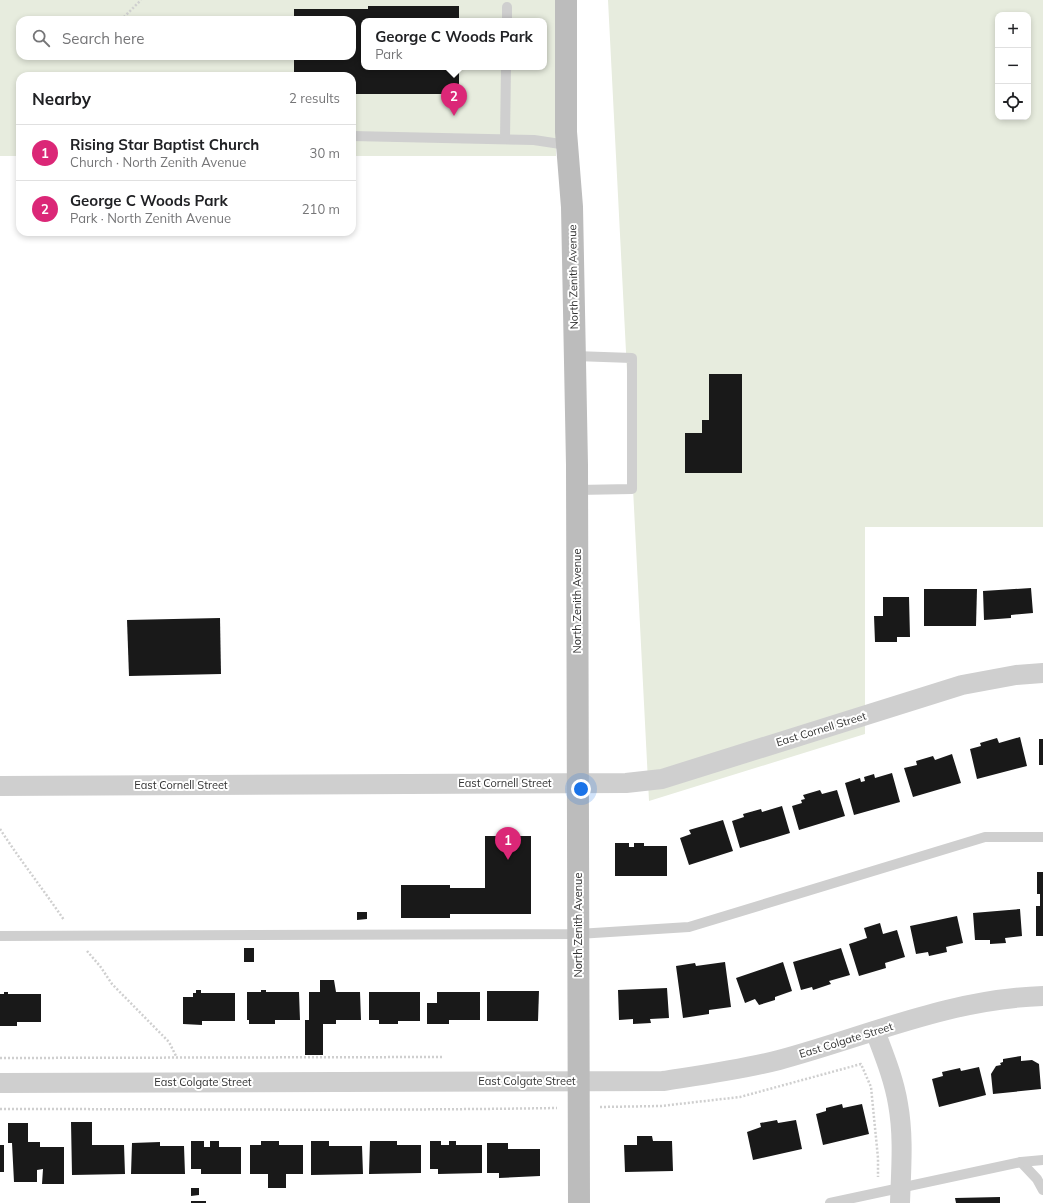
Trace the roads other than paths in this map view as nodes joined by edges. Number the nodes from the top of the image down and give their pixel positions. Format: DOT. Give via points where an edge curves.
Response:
graph roads {
  1 [pos="566,0"];
  2 [pos="507,7"];
  3 [pos="507,18"];
  4 [pos="506,70"];
  5 [pos="356,136"];
  6 [pos="505,139"];
  7 [pos="567,145"];
  8 [pos="575,356"];
  9 [pos="577,490"];
  10 [pos="1043,673"];
  11 [pos="578,783"];
  12 [pos="0,786"];
  13 [pos="1043,837"];
  14 [pos="578,934"];
  15 [pos="0,936"];
  16 [pos="1043,996"];
  17 [pos="875,1031"];
  18 [pos="579,1081"];
  19 [pos="0,1083"];
  20 [pos="1043,1160"];
  21 [pos="1021,1162"];
  22 [pos="1043,1190"];
  23 [pos="900,1195"];
  24 [pos="579,1203"];
  25 [pos="830,1203"];
  1 -- 7 [label="street, North Zenith Avenue"];
  2 -- 3 [label="lane"];
  4 -- 6 [label="lane"];
  5 -- 6 [label="lane"];
  6 -- 7 [label="lane"];
  7 -- 8 [label="street, North Zenith Avenue" via="572,207"];
  8 -- 9 [label="street, North Zenith Avenue"];
  8 -- 9 [label="lane" via="632,358 632,489"];
  9 -- 11 [label="street, North Zenith Avenue"];
  10 -- 11 [label="street, East Cornell Street" via="962,685 662,779"];
  11 -- 12 [label="street, East Cornell Street"];
  11 -- 14 [label="street, North Zenith Avenue"];
  13 -- 14 [label="lane" via="985,837 689,927"];
  14 -- 15 [label="lane"];
  14 -- 18 [label="street, North Zenith Avenue"];
  16 -- 17 [label="street, East Colgate Street" via="987,1000"];
  17 -- 18 [label="street, East Colgate Street" via="779,1060 727,1072 663,1081"];
  17 -- 23 [label="street" via="891,1075 898,1104 901,1136"];
  18 -- 19 [label="street, East Colgate Street"];
  18 -- 24 [label="street, North Zenith Avenue"];
  20 -- 21 [label="lane"];
  21 -- 22 [label="lane" via="1037,1179"];
  21 -- 23 [label="lane"];
  23 -- 25 [label="lane" via="880,1192"];
}
